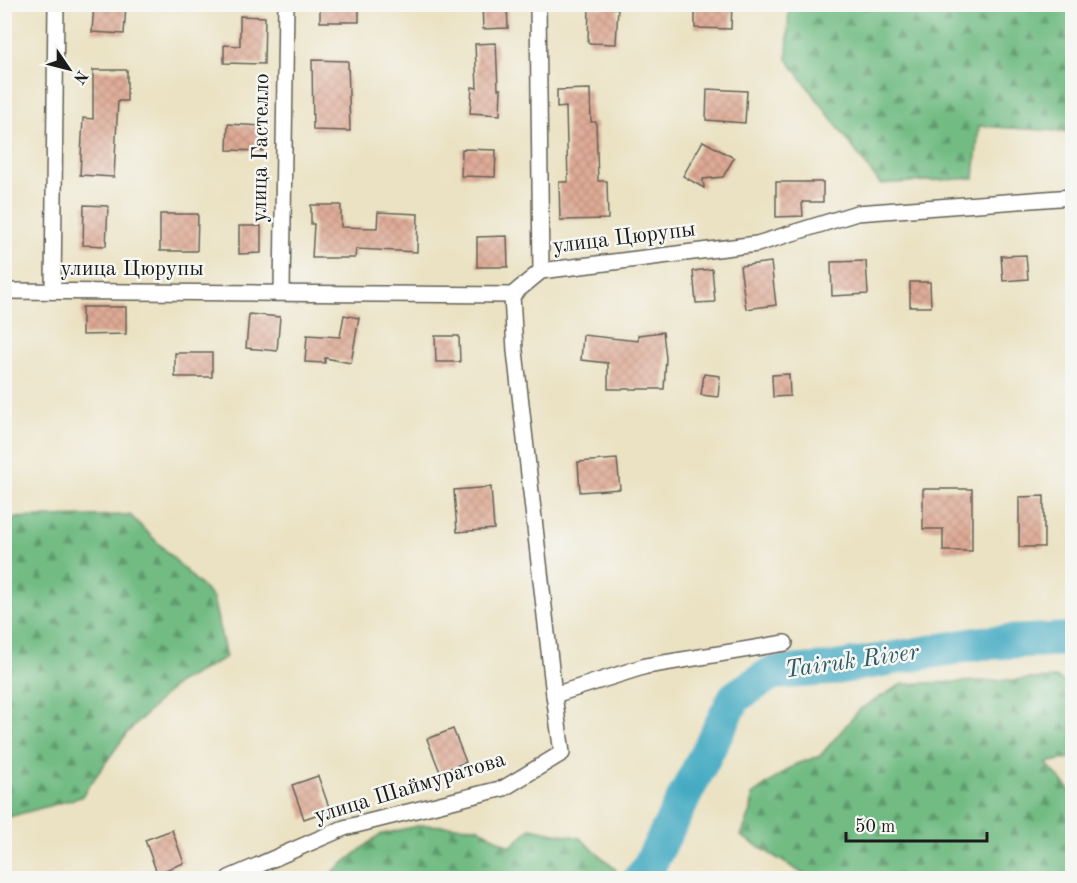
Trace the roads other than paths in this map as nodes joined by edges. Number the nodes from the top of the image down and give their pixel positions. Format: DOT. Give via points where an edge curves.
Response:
graph roads {
  1 [pos="56,4"];
  2 [pos="286,4"];
  3 [pos="538,4"];
  4 [pos="1072,197"];
  5 [pos="541,271"];
  6 [pos="4,291"];
  7 [pos="53,291"];
  8 [pos="282,291"];
  9 [pos="512,295"];
  10 [pos="785,643"];
  11 [pos="555,695"];
  12 [pos="229,879"];
  1 -- 7 [label="street"];
  2 -- 8 [label="street, улица Гастелло"];
  3 -- 5 [label="street"];
  4 -- 5 [label="street, улица Цюрупы" via="856,213 757,244"];
  5 -- 9 [label="street, улица Цюрупы"];
  6 -- 7 [label="street, улица Цюрупы"];
  7 -- 8 [label="street, улица Цюрупы"];
  8 -- 9 [label="street, улица Цюрупы"];
  9 -- 11 [label="street" via="515,351"];
  10 -- 11 [label="street" via="646,666"];
  11 -- 12 [label="street, улица Шаймуратова" via="562,753 504,788 344,828"];
}
